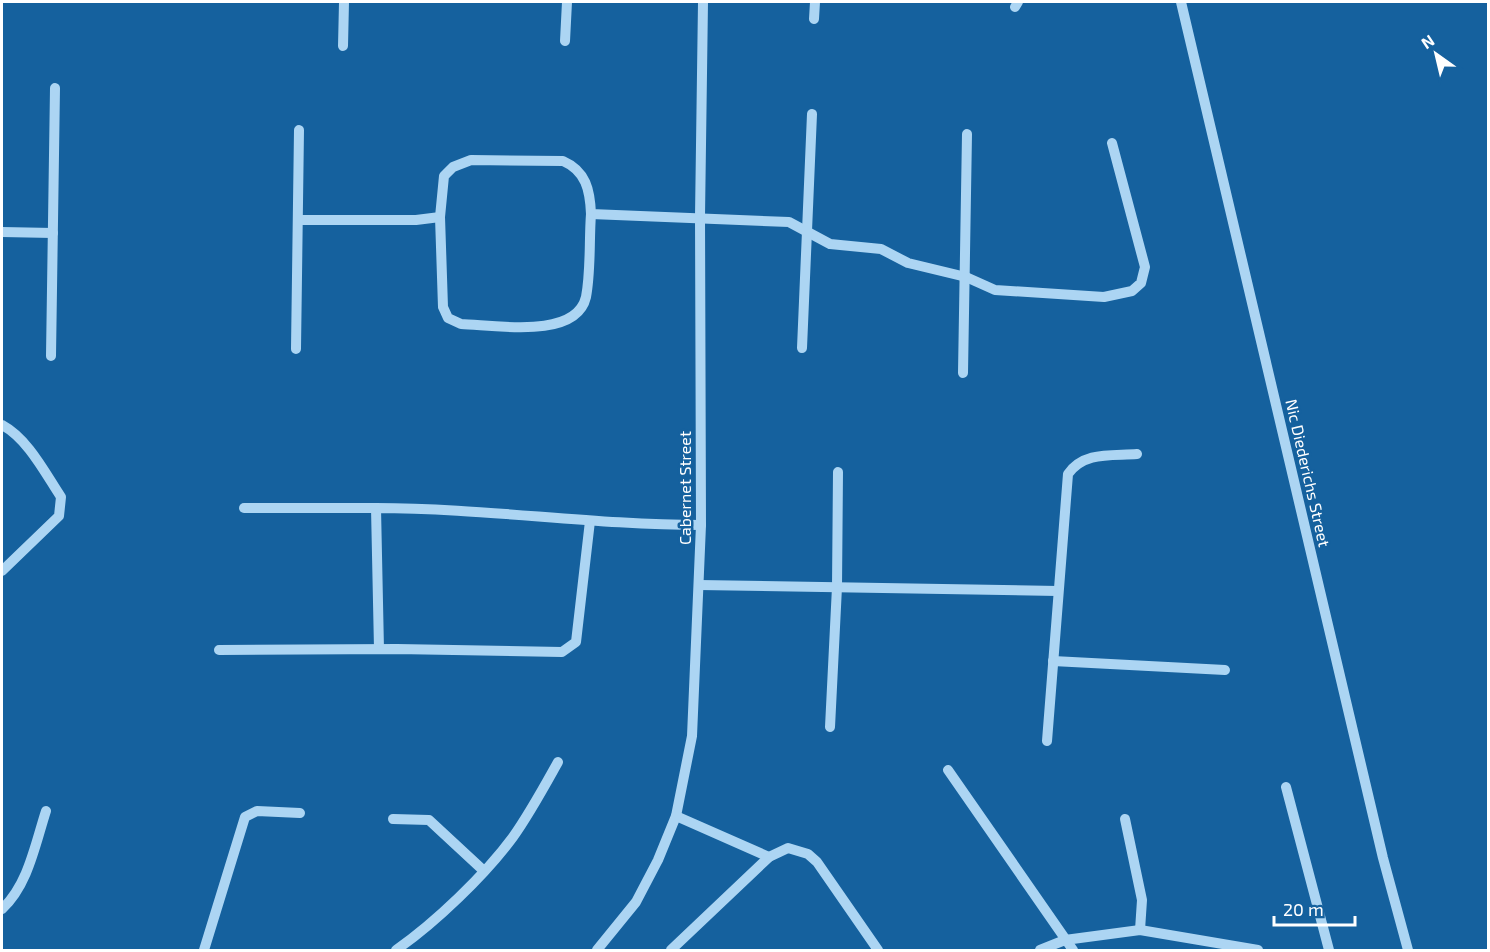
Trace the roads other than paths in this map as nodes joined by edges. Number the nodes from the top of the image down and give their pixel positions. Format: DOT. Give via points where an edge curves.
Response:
graph roads {
  1 [pos="344,2"];
  2 [pos="567,2"];
  3 [pos="703,2"];
  4 [pos="815,2"];
  5 [pos="1181,2"];
  6 [pos="814,19"];
  7 [pos="565,41"];
  8 [pos="343,46"];
  9 [pos="56,88"];
  10 [pos="812,114"];
  11 [pos="299,130"];
  12 [pos="967,134"];
  13 [pos="1112,143"];
  14 [pos="591,214"];
  15 [pos="700,216"];
  16 [pos="441,217"];
  17 [pos="298,220"];
  18 [pos="807,231"];
  19 [pos="2,232"];
  20 [pos="53,233"];
  21 [pos="966,277"];
  22 [pos="802,348"];
  23 [pos="296,349"];
  24 [pos="51,356"];
  25 [pos="963,373"];
  26 [pos="2,425"];
  27 [pos="1137,454"];
  28 [pos="838,472"];
  29 [pos="244,508"];
  30 [pos="376,508"];
  31 [pos="590,521"];
  32 [pos="701,525"];
  33 [pos="2,571"];
  34 [pos="699,585"];
  35 [pos="837,586"];
  36 [pos="1058,591"];
  37 [pos="219,650"];
  38 [pos="379,650"];
  39 [pos="1053,661"];
  40 [pos="1225,670"];
  41 [pos="830,727"];
  42 [pos="1047,741"];
  43 [pos="558,762"];
  44 [pos="948,770"];
  45 [pos="1286,787"];
  46 [pos="46,811"];
  47 [pos="300,813"];
  48 [pos="676,816"];
  49 [pos="393,819"];
  50 [pos="1125,819"];
  51 [pos="770,857"];
  52 [pos="484,871"];
  53 [pos="2,909"];
  54 [pos="1140,930"];
  55 [pos="1065,940"];
  56 [pos="677,949"];
  57 [pos="204,951"];
  58 [pos="396,951"];
  59 [pos="597,951"];
  60 [pos="878,951"];
  61 [pos="1040,951"];
  62 [pos="1073,951"];
  63 [pos="1258,951"];
  64 [pos="1329,951"];
  65 [pos="1408,951"];
  1 -- 8 [label="street"];
  2 -- 7 [label="street"];
  3 -- 15 [label="street, Cabernet Street"];
  4 -- 6 [label="street"];
  5 -- 65 [label="street, Nic Diederichs Street"];
  9 -- 20 [label="street"];
  10 -- 18 [label="street"];
  11 -- 17 [label="street"];
  12 -- 21 [label="street"];
  13 -- 21 [label="street" via="1145,267 1141,283 1132,291 1104,297 995,290"];
  14 -- 15 [label="street"];
  14 -- 16 [label="street" via="590,194 572,164 563,160 471,160 459,163 444,176"];
  14 -- 16 [label="street" via="586,298 574,317 552,326 461,324 448,318 443,307"];
  15 -- 18 [label="street" via="789,222"];
  15 -- 32 [label="street, Cabernet Street"];
  16 -- 17 [label="street"];
  17 -- 23 [label="street"];
  18 -- 21 [label="street" via="831,244 881,249 908,263"];
  18 -- 22 [label="street"];
  19 -- 20 [label="street"];
  20 -- 24 [label="street"];
  21 -- 25 [label="street"];
  26 -- 33 [label="street" via="13,431 28,451 61,497 62,506 59,516"];
  27 -- 36 [label="street" via="1085,458 1068,474"];
  28 -- 35 [label="street"];
  29 -- 30 [label="street"];
  30 -- 31 [label="street" via="526,514"];
  30 -- 38 [label="street"];
  31 -- 32 [label="street"];
  31 -- 38 [label="street" via="576,642 570,649"];
  32 -- 34 [label="street, Cabernet Street"];
  34 -- 35 [label="street"];
  34 -- 48 [label="street, Cabernet Street" via="692,736"];
  35 -- 36 [label="street"];
  35 -- 41 [label="street"];
  36 -- 39 [label="street"];
  37 -- 38 [label="street"];
  39 -- 40 [label="street"];
  39 -- 42 [label="street"];
  43 -- 52 [label="street" via="516,832"];
  44 -- 55 [label="street"];
  45 -- 64 [label="street"];
  46 -- 53 [label="street" via="22,883"];
  47 -- 57 [label="street" via="257,810 245,817"];
  48 -- 51 [label="street"];
  48 -- 59 [label="street, Cabernet Street" via="636,902"];
  49 -- 52 [label="street" via="429,820"];
  50 -- 54 [label="street" via="1142,900"];
  51 -- 56 [label="street"];
  51 -- 60 [label="street" via="788,848 808,854"];
  52 -- 58 [label="street" via="426,928"];
  54 -- 55 [label="street"];
  54 -- 63 [label="street"];
  55 -- 61 [label="street"];
  55 -- 62 [label="street"];
}
